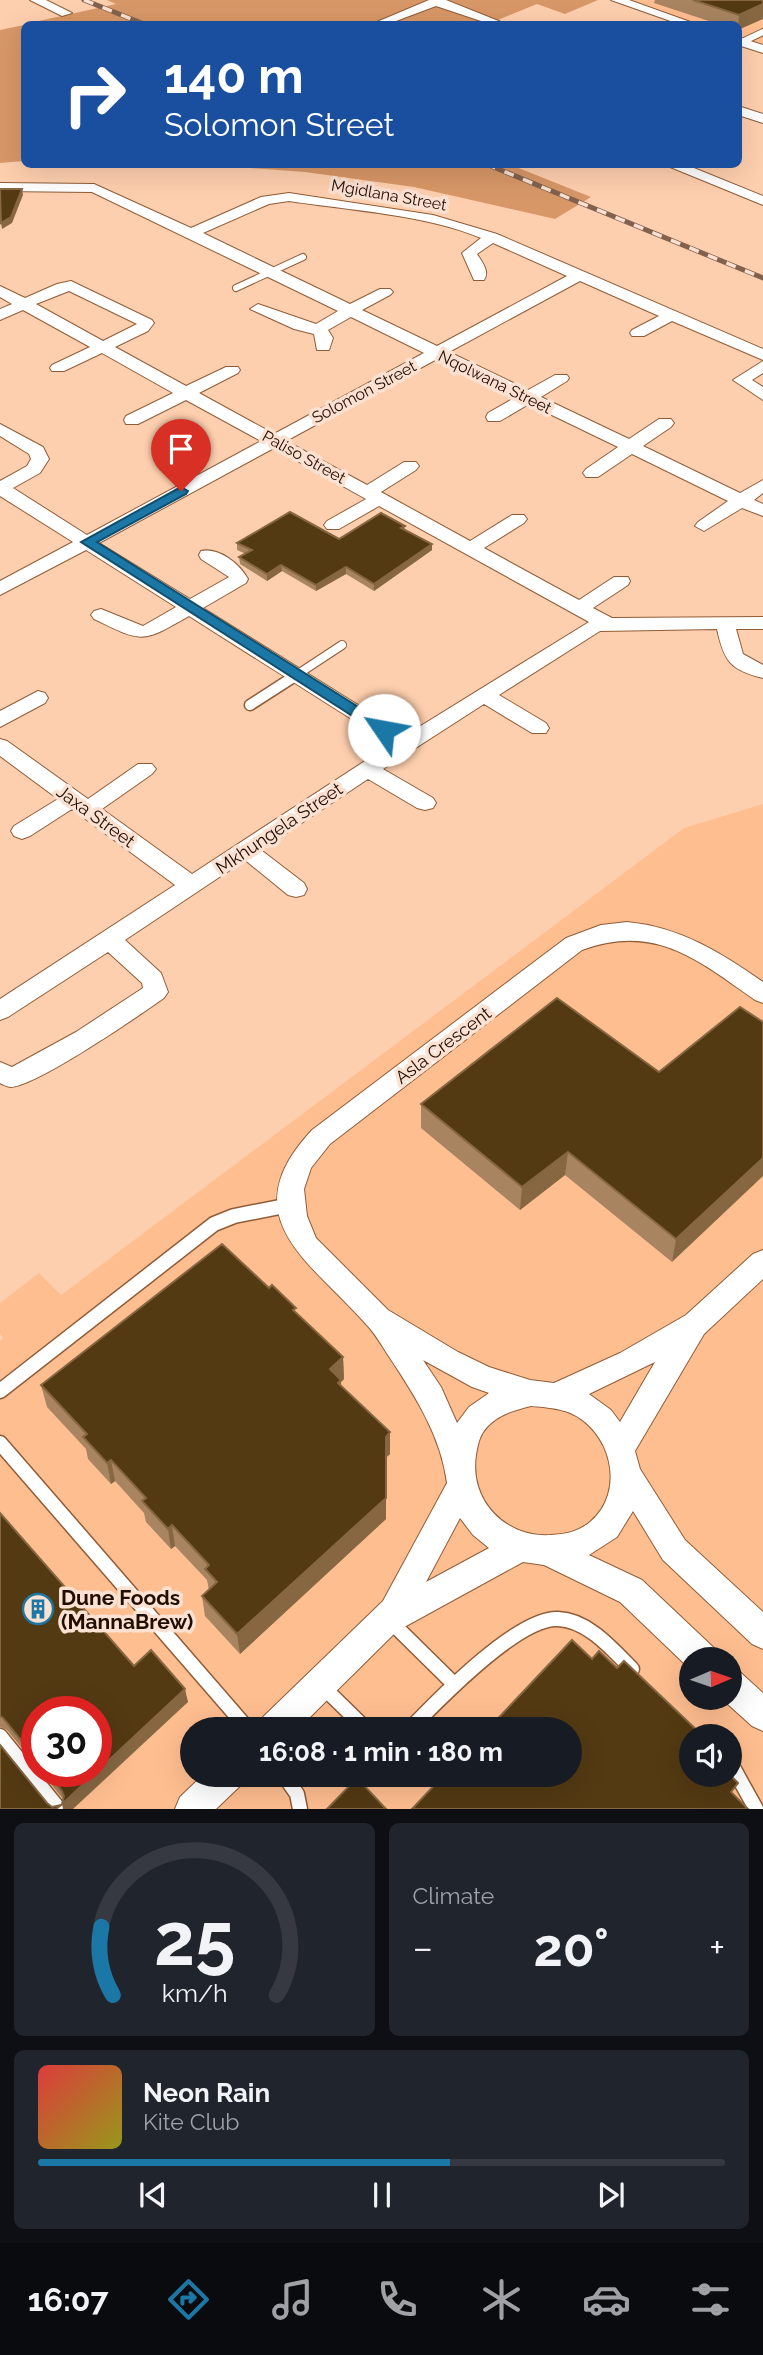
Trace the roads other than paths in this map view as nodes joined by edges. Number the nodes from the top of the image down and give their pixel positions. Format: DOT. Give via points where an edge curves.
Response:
graph roads {
  1 [pos="36,0"];
  2 [pos="617,0"];
  3 [pos="438,1"];
  4 [pos="66,13"];
  5 [pos="386,21"];
  6 [pos="492,21"];
  7 [pos="681,21"];
  8 [pos="763,32"];
  9 [pos="742,41"];
  10 [pos="742,43"];
  11 [pos="763,49"];
  12 [pos="742,111"];
  13 [pos="763,119"];
  14 [pos="680,168"];
  15 [pos="0,187"];
  16 [pos="763,201"];
  17 [pos="191,233"];
  18 [pos="492,237"];
  19 [pos="303,257"];
  20 [pos="271,271"];
  21 [pos="579,275"];
  22 [pos="479,278"];
  23 [pos="236,289"];
  24 [pos="0,291"];
  25 [pos="385,292"];
  26 [pos="24,304"];
  27 [pos="258,309"];
  28 [pos="351,312"];
  29 [pos="0,315"];
  30 [pos="672,315"];
  31 [pos="638,333"];
  32 [pos="105,347"];
  33 [pos="436,353"];
  34 [pos="763,355"];
  35 [pos="763,366"];
  36 [pos="58,368"];
  37 [pos="232,370"];
  38 [pos="561,378"];
  39 [pos="188,392"];
  40 [pos="763,395"];
  41 [pos="526,397"];
  42 [pos="494,417"];
  43 [pos="132,420"];
  44 [pos="665,423"];
  45 [pos="0,429"];
  46 [pos="275,440"];
  47 [pos="630,447"];
  48 [pos="410,466"];
  49 [pos="592,474"];
  50 [pos="763,485"];
  51 [pos="0,488"];
  52 [pos="373,496"];
  53 [pos="741,501"];
  54 [pos="763,511"];
  55 [pos="518,519"];
  56 [pos="333,525"];
  57 [pos="704,526"];
  58 [pos="88,542"];
  59 [pos="471,548"];
  60 [pos="208,555"];
  61 [pos="621,581"];
  62 [pos="0,589"];
  63 [pos="190,606"];
  64 [pos="581,607"];
  65 [pos="101,615"];
  66 [pos="725,623"];
  67 [pos="763,623"];
  68 [pos="608,624"];
  69 [pos="342,645"];
  70 [pos="763,673"];
  71 [pos="298,675"];
  72 [pos="484,695"];
  73 [pos="38,698"];
  74 [pos="250,705"];
  75 [pos="0,720"];
  76 [pos="539,728"];
  77 [pos="406,744"];
  78 [pos="0,746"];
  79 [pos="145,769"];
  80 [pos="368,769"];
  81 [pos="425,803"];
  82 [pos="80,804"];
  83 [pos="22,831"];
  84 [pos="247,850"];
  85 [pos="193,886"];
  86 [pos="296,889"];
  87 [pos="110,940"];
  88 [pos="763,994"];
  89 [pos="0,1011"];
  90 [pos="0,1072"];
  91 [pos="290,1205"];
  92 [pos="762,1264"];
  93 [pos="377,1316"];
  94 [pos="696,1324"];
  95 [pos="0,1391"];
  96 [pos="544,1394"];
  97 [pos="0,1443"];
  98 [pos="624,1462"];
  99 [pos="459,1474"];
  100 [pos="535,1549"];
  101 [pos="391,1616"];
  102 [pos="763,1633"];
  103 [pos="690,1647"];
  104 [pos="644,1681"];
  105 [pos="454,1684"];
  106 [pos="321,1685"];
  107 [pos="742,1695"];
  108 [pos="763,1715"];
  109 [pos="238,1717"];
  110 [pos="288,1717"];
  111 [pos="354,1717"];
  112 [pos="422,1717"];
  113 [pos="0,1736"];
  114 [pos="742,1784"];
  115 [pos="215,1787"];
  116 [pos="292,1787"];
  117 [pos="59,1809"];
  118 [pos="192,1809"];
  119 [pos="300,1809"];
  120 [pos="756,1809"];
  1 -- 4 [label="street"];
  2 -- 7 [label="street"];
  3 -- 5 [label="street"];
  3 -- 6 [label="street"];
  8 -- 9 [label="lane"];
  10 -- 11 [label="street"];
  12 -- 13 [label="street"];
  14 -- 16 [label="street"];
  15 -- 17 [label="street" via="94,188"];
  17 -- 18 [label="street, Mgidlana Street" via="266,200 289,197 449,222"];
  17 -- 20 [label="street, Nqolwana Street"];
  18 -- 21 [label="street, Mgidlana Street"];
  18 -- 22 [label="street" via="469,253"];
  19 -- 20 [label="lane"];
  20 -- 23 [label="lane"];
  20 -- 28 [label="street, Nqolwana Street"];
  21 -- 30 [label="street, Mgidlana Street"];
  21 -- 33 [label="street, Solomon Street"];
  24 -- 26 [label="street, Paliso Street"];
  25 -- 28 [label="street"];
  26 -- 29 [label="street"];
  26 -- 32 [label="street, Paliso Street"];
  26 -- 32 [label="street" via="71,286 146,323"];
  27 -- 28 [label="street" via="321,338 325,324"];
  28 -- 33 [label="street, Nqolwana Street"];
  30 -- 31 [label="street"];
  30 -- 34 [label="street, Mgidlana Street"];
  32 -- 36 [label="street"];
  32 -- 39 [label="street, Paliso Street"];
  33 -- 41 [label="street, Nqolwana Street"];
  33 -- 46 [label="street, Solomon Street"];
  35 -- 40 [label="street" via="741,380"];
  37 -- 39 [label="street"];
  38 -- 41 [label="street"];
  39 -- 43 [label="street"];
  39 -- 46 [label="street, Paliso Street"];
  41 -- 42 [label="street"];
  41 -- 47 [label="street, Nqolwana Street"];
  44 -- 47 [label="street"];
  45 -- 51 [label="street" via="37,451 40,459 34,469"];
  46 -- 52 [label="street, Paliso Street"];
  46 -- 58 [label="street, Solomon Street"];
  47 -- 49 [label="street"];
  47 -- 53 [label="street, Nqolwana Street"];
  48 -- 52 [label="street"];
  50 -- 53 [label="street"];
  51 -- 58 [label="street"];
  52 -- 56 [label="street"];
  52 -- 59 [label="street, Paliso Street"];
  53 -- 54 [label="street, Nqolwana Street"];
  53 -- 57 [label="street"];
  55 -- 59 [label="street"];
  58 -- 62 [label="street, Solomon Street"];
  58 -- 63 [label="street"];
  59 -- 64 [label="street, Paliso Street"];
  60 -- 63 [label="street" via="234,570 240,579"];
  61 -- 64 [label="street"];
  63 -- 65 [label="street" via="142,633"];
  63 -- 71 [label="street"];
  64 -- 68 [label="street, Paliso Street"];
  66 -- 67 [label="street, Mkhungela Street"];
  66 -- 68 [label="street, Mkhungela Street"];
  66 -- 70 [label="street" via="738,664"];
  68 -- 72 [label="street, Mkhungela Street" via="581,634"];
  69 -- 71 [label="lane"];
  71 -- 74 [label="lane"];
  71 -- 77 [label="street"];
  72 -- 76 [label="street"];
  72 -- 77 [label="street, Mkhungela Street"];
  73 -- 75 [label="street"];
  77 -- 80 [label="street, Mkhungela Street"];
  78 -- 82 [label="street, Jaxa Street"];
  79 -- 82 [label="street"];
  80 -- 81 [label="street"];
  80 -- 84 [label="street, Mkhungela Street"];
  82 -- 83 [label="street"];
  82 -- 85 [label="street, Jaxa Street"];
  84 -- 85 [label="street, Mkhungela Street"];
  84 -- 86 [label="street"];
  85 -- 87 [label="street, Mkhungela Street"];
  87 -- 89 [label="street, Mkhungela Street"];
  87 -- 90 [label="street" via="153,979 154,995 17,1076"];
  88 -- 91 [label="street, Asla Crescent" via="699,949 666,935 629,930 586,938 321,1138 294,1175"];
  91 -- 93 [label="street" via="307,1246"];
  91 -- 95 [label="lane" via="214,1224"];
  92 -- 94 [label="street"];
  93 -- 96 [label="street" via="482,1378"];
  93 -- 99 [label="street" via="431,1396"];
  94 -- 96 [label="street" via="630,1362"];
  94 -- 98 [label="street" via="655,1387"];
  96 -- 98 [label="street" via="585,1406 607,1424"];
  96 -- 99 [label="street" via="504,1399 481,1413 466,1435"];
  97 -- 109 [label="lane"];
  98 -- 100 [label="street" via="623,1501 598,1536 578,1546"];
  98 -- 102 [label="street" via="674,1550"];
  99 -- 100 [label="street" via="463,1499 482,1523 493,1533"];
  99 -- 101 [label="street"];
  100 -- 101 [label="street"];
  100 -- 103 [label="street" via="631,1591"];
  101 -- 105 [label="lane"];
  101 -- 106 [label="street"];
  104 -- 105 [label="lane" via="586,1627 551,1618 528,1626"];
  105 -- 112 [label="lane"];
  106 -- 110 [label="street"];
  106 -- 111 [label="lane"];
  107 -- 108 [label="street"];
  113 -- 117 [label="lane"];
  114 -- 120 [label="lane"];
  115 -- 118 [label="street"];
  116 -- 119 [label="lane"];
}
